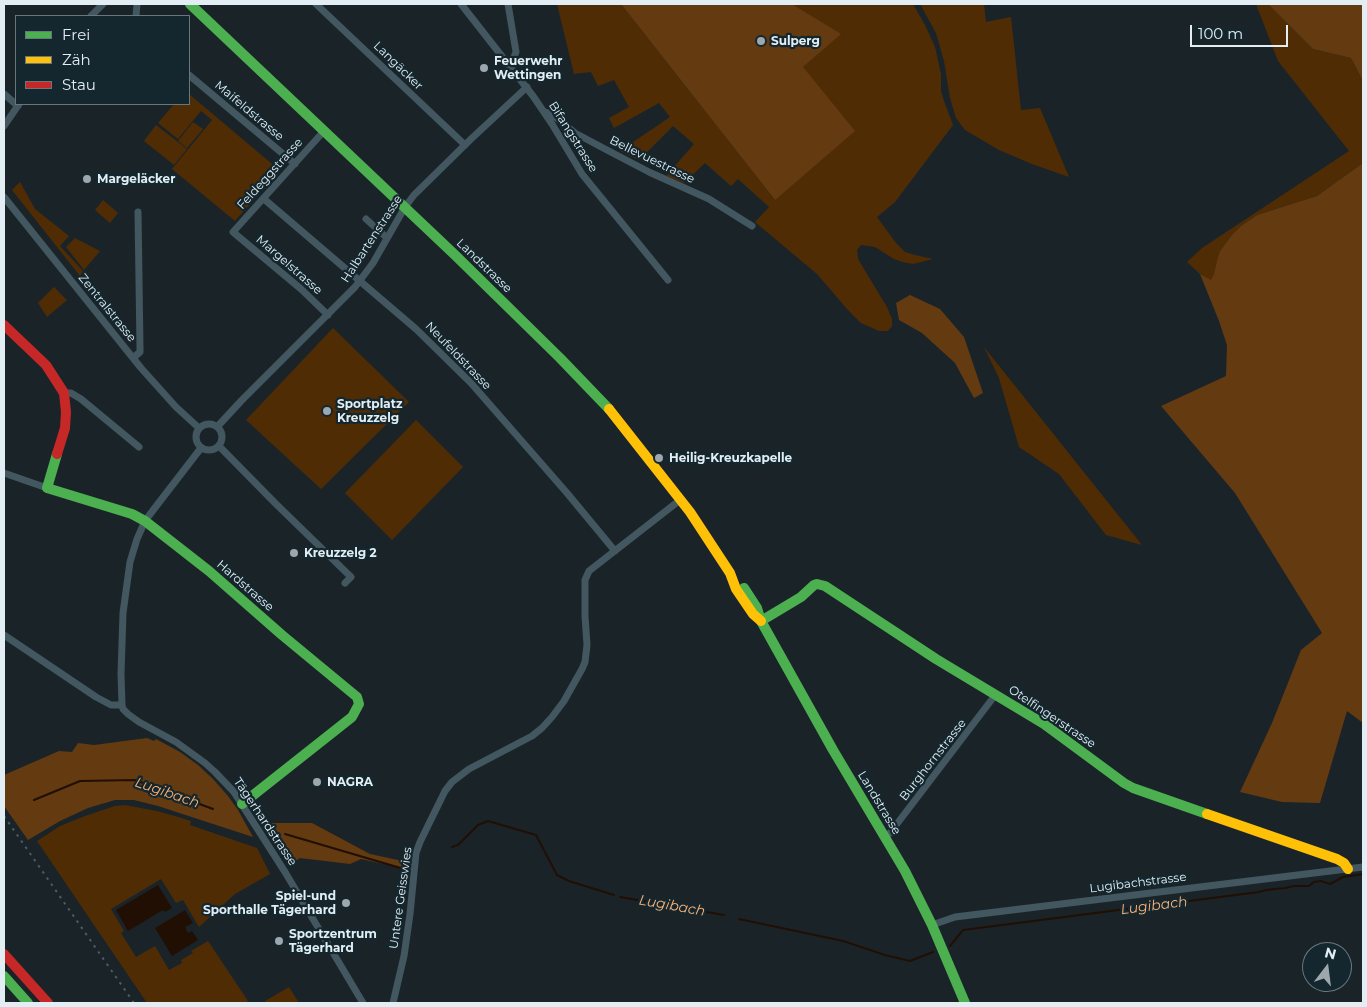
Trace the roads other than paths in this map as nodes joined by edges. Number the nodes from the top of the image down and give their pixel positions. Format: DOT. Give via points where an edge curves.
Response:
graph roads {
  1 [pos="103,4"];
  2 [pos="190,4"];
  3 [pos="316,4"];
  4 [pos="462,4"];
  5 [pos="508,4"];
  6 [pos="92,15"];
  7 [pos="509,64"];
  8 [pos="190,76"];
  9 [pos="527,87"];
  10 [pos="4,94"];
  11 [pos="15,102"];
  12 [pos="19,105"];
  13 [pos="544,112"];
  14 [pos="4,126"];
  15 [pos="324,131"];
  16 [pos="465,145"];
  17 [pos="295,164"];
  18 [pos="4,197"];
  19 [pos="264,199"];
  20 [pos="405,207"];
  21 [pos="138,212"];
  22 [pos="366,219"];
  23 [pos="752,226"];
  24 [pos="233,232"];
  25 [pos="387,238"];
  26 [pos="668,280"];
  27 [pos="360,281"];
  28 [pos="328,315"];
  29 [pos="4,325"];
  30 [pos="133,358"];
  31 [pos="64,393"];
  32 [pos="217,427"];
  33 [pos="199,428"];
  34 [pos="219,446"];
  35 [pos="139,447"];
  36 [pos="200,448"];
  37 [pos="4,473"];
  38 [pos="47,488"];
  39 [pos="680,500"];
  40 [pos="145,521"];
  41 [pos="615,551"];
  42 [pos="345,584"];
  43 [pos="762,621"];
  44 [pos="4,635"];
  45 [pos="996,694"];
  46 [pos="122,705"];
  47 [pos="242,804"];
  48 [pos="884,836"];
  49 [pos="1363,867"];
  50 [pos="1348,869"];
  51 [pos="932,925"];
  52 [pos="4,954"];
  53 [pos="4,976"];
  54 [pos="26,1003"];
  55 [pos="48,1003"];
  56 [pos="363,1003"];
  57 [pos="393,1003"];
  58 [pos="966,1003"];
  1 -- 6 [label="street"];
  2 -- 15 [label="main road, Landstrasse"];
  3 -- 16 [label="street, Langäcker"];
  4 -- 7 [label="street, Bifangstrasse"];
  5 -- 7 [label="street" via="516,52"];
  7 -- 9 [label="street, Bifangstrasse"];
  8 -- 17 [label="street, Maifeldstrasse"];
  9 -- 13 [label="street, Bifangstrasse"];
  9 -- 16 [label="street, Halbartenstrasse"];
  10 -- 11 [label="street"];
  12 -- 14 [label="street"];
  13 -- 23 [label="street, Bellevuestrasse" via="552,114 575,133 709,199"];
  13 -- 26 [label="street, Bifangstrasse" via="582,174"];
  15 -- 17 [label="street, Feldeggstrasse"];
  15 -- 20 [label="main road, Landstrasse"];
  16 -- 20 [label="street, Halbartenstrasse"];
  17 -- 19 [label="street, Feldeggstrasse"];
  18 -- 30 [label="street, Zentralstrasse"];
  19 -- 24 [label="street, Feldeggstrasse"];
  19 -- 27 [label="street, Neufeldstrasse"];
  20 -- 25 [label="street, Halbartenstrasse"];
  20 -- 39 [label="main road, Landstrasse" via="607,407"];
  21 -- 30 [label="street" via="140,352"];
  22 -- 25 [label="street"];
  24 -- 28 [label="street, Margelstrasse"];
  25 -- 27 [label="street, Halbartenstrasse"];
  27 -- 28 [label="street, Halbartenstrasse"];
  27 -- 41 [label="street, Neufeldstrasse" via="416,329 471,383"];
  28 -- 32 [label="street, Halbartenstrasse"];
  29 -- 31 [label="main road" via="46,366"];
  30 -- 33 [label="street, Zentralstrasse"];
  31 -- 35 [label="street" via="81,398"];
  31 -- 38 [label="main road" via="65,428"];
  32 -- 33 [label="street" via="206,424"];
  32 -- 34 [label="street" via="222,434"];
  33 -- 36 [label="street" via="195,438"];
  34 -- 36 [label="street" via="210,450"];
  34 -- 42 [label="street" via="351,577"];
  36 -- 40 [label="street"];
  37 -- 38 [label="street"];
  38 -- 40 [label="main road, Hardstrasse"];
  39 -- 41 [label="street, Untere Geisswies"];
  39 -- 43 [label="main road, Landstrasse" via="757,608"];
  40 -- 46 [label="street" via="130,562 124,594"];
  40 -- 47 [label="main road, Hardstrasse" via="358,698 359,704 352,717"];
  41 -- 57 [label="street, Untere Geisswies" via="586,575 585,662 564,702 532,736 469,769 452,782 438,804 416,853 404,956"];
  43 -- 45 [label="main road, Otelfingerstrasse" via="801,597 811,586 821,584"];
  43 -- 48 [label="main road, Landstrasse"];
  44 -- 46 [label="street, Tägerhardstrasse" via="96,697 111,705"];
  45 -- 48 [label="street, Burghornstrasse" via="890,833"];
  45 -- 50 [label="main road, Otelfingerstrasse" via="1044,724 1124,784 1337,859"];
  46 -- 47 [label="street, Tägerhardstrasse" via="139,722 205,762"];
  47 -- 56 [label="street, Tägerhardstrasse"];
  48 -- 51 [label="main road, Landstrasse"];
  49 -- 50 [label="street, Lugibachstrasse"];
  50 -- 51 [label="street, Lugibachstrasse" via="955,917"];
  51 -- 58 [label="main road, Landstrasse"];
  52 -- 55 [label="main road"];
  53 -- 54 [label="main road"];
}
